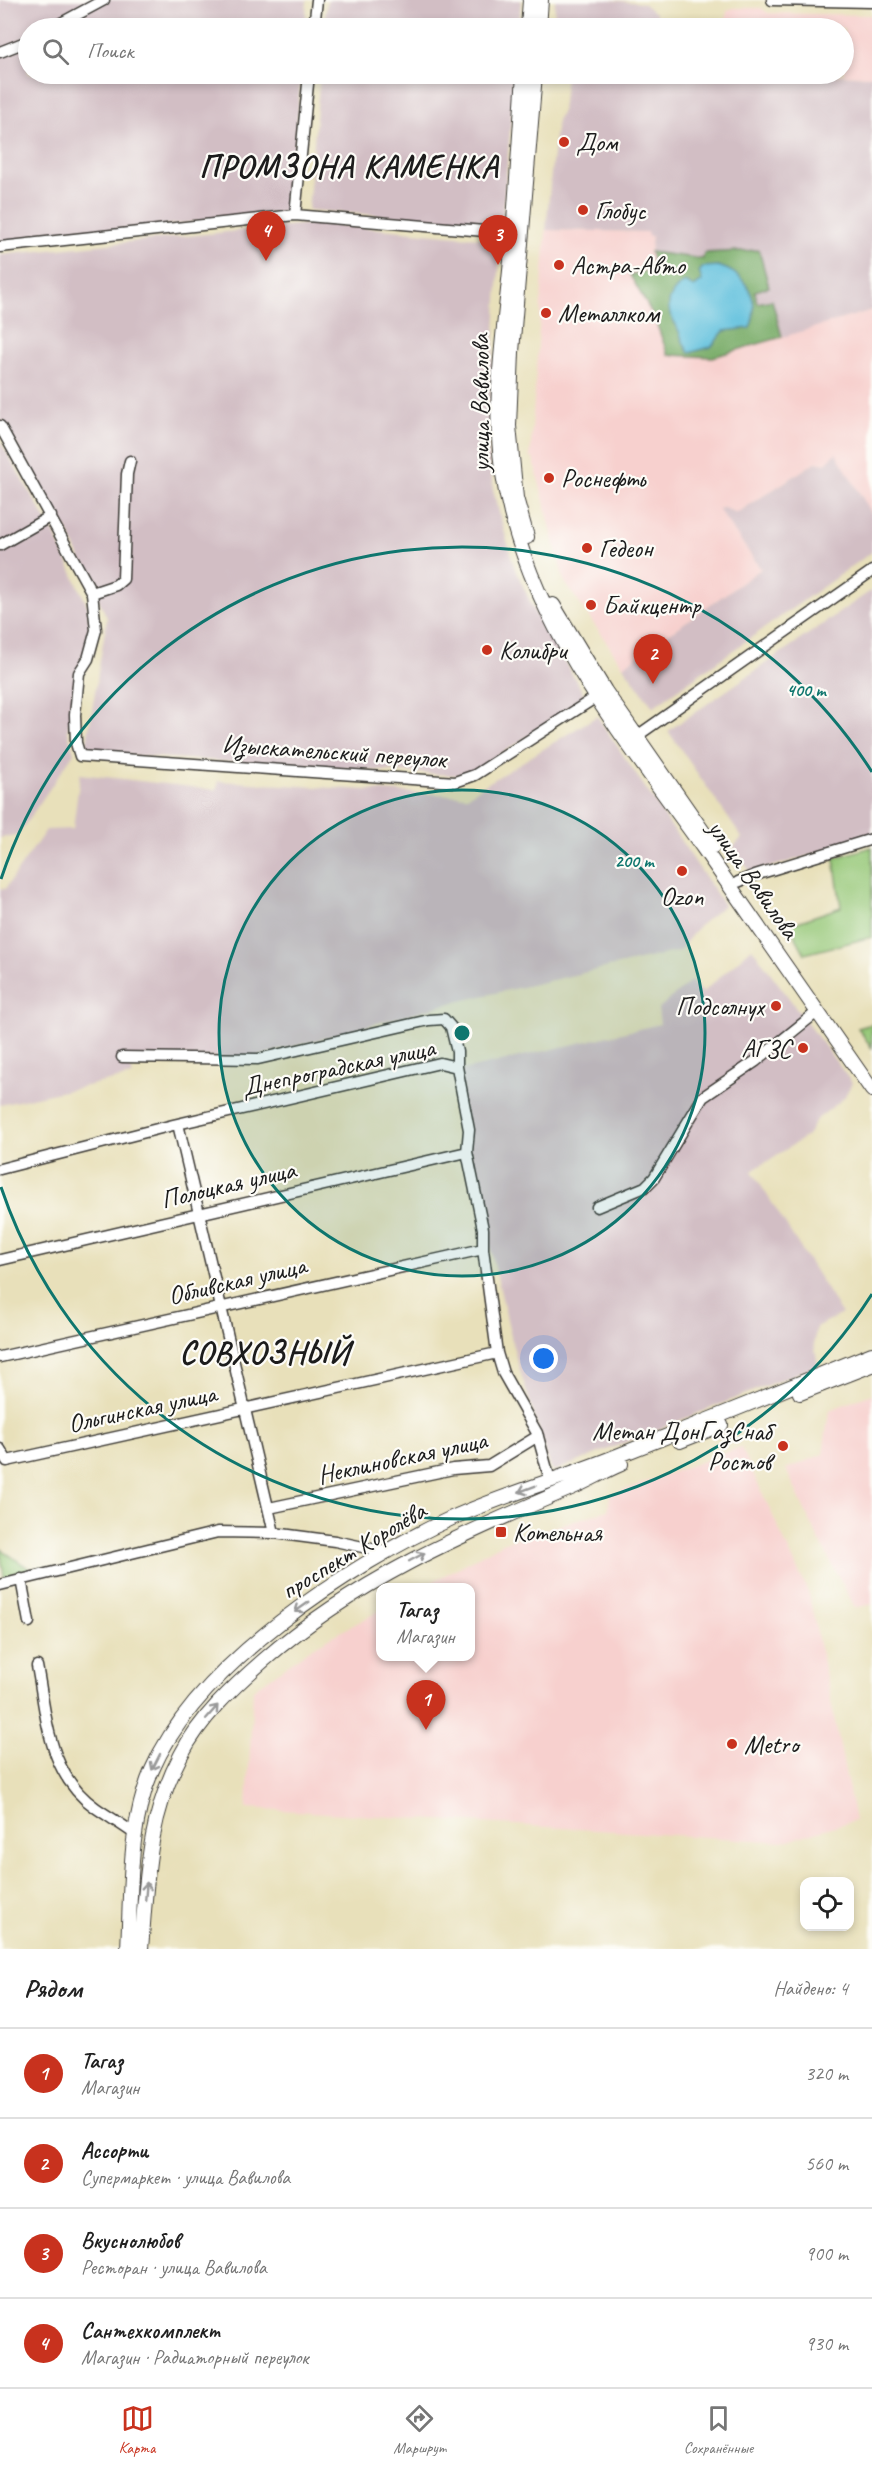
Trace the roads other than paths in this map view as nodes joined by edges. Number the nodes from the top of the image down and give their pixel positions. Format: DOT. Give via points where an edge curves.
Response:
graph roads {
  1 [pos="104,0"];
  2 [pos="317,0"];
  3 [pos="530,0"];
  4 [pos="541,0"];
  5 [pos="772,0"];
  6 [pos="872,2"];
  7 [pos="71,18"];
  8 [pos="315,18"];
  9 [pos="529,18"];
  10 [pos="540,18"];
  11 [pos="18,45"];
  12 [pos="0,52"];
  13 [pos="308,84"];
  14 [pos="524,84"];
  15 [pos="534,84"];
  16 [pos="295,215"];
  17 [pos="518,234"];
  18 [pos="0,247"];
  19 [pos="0,426"];
  20 [pos="130,461"];
  21 [pos="51,516"];
  22 [pos="0,545"];
  23 [pos="872,571"];
  24 [pos="92,593"];
  25 [pos="601,693"];
  26 [pos="637,736"];
  27 [pos="872,839"];
  28 [pos="738,882"];
  29 [pos="817,1012"];
  30 [pos="122,1057"];
  31 [pos="457,1067"];
  32 [pos="872,1075"];
  33 [pos="872,1090"];
  34 [pos="178,1124"];
  35 [pos="467,1152"];
  36 [pos="0,1168"];
  37 [pos="597,1207"];
  38 [pos="199,1214"];
  39 [pos="483,1248"];
  40 [pos="0,1260"];
  41 [pos="221,1307"];
  42 [pos="497,1353"];
  43 [pos="872,1354"];
  44 [pos="0,1357"];
  45 [pos="872,1365"];
  46 [pos="245,1409"];
  47 [pos="538,1436"];
  48 [pos="0,1449"];
  49 [pos="550,1480"];
  50 [pos="269,1508"];
  51 [pos="274,1533"];
  52 [pos="386,1552"];
  53 [pos="21,1579"];
  54 [pos="0,1585"];
  55 [pos="29,1622"];
  56 [pos="37,1666"];
  57 [pos="135,1834"];
  58 [pos="128,1949"];
  59 [pos="141,1949"];
  1 -- 7 [label="street"];
  2 -- 8 [label="street"];
  3 -- 9 [label="main road"];
  4 -- 10 [label="main road"];
  5 -- 6 [label="street"];
  11 -- 12 [label="street"];
  13 -- 16 [label="street"];
  14 -- 17 [label="main road, улица Вавилова"];
  15 -- 17 [label="main road, улица Вавилова"];
  16 -- 17 [label="street"];
  16 -- 18 [label="street"];
  17 -- 25 [label="main road, улица Вавилова" via="500,391 501,464 507,500 533,584 558,633"];
  19 -- 21 [label="street"];
  20 -- 24 [label="street" via="123,579"];
  21 -- 22 [label="street"];
  21 -- 24 [label="street"];
  23 -- 26 [label="street"];
  24 -- 25 [label="street, Изыскательский переулок" via="96,630 88,659 79,673 75,715 80,756 455,782 475,776"];
  25 -- 26 [label="main road, улица Вавилова"];
  25 -- 29 [label="main road, улица Вавилова"];
  26 -- 28 [label="main road, улица Вавилова"];
  27 -- 28 [label="street"];
  28 -- 32 [label="main road, улица Вавилова"];
  29 -- 33 [label="main road, улица Вавилова"];
  29 -- 37 [label="street" via="703,1097 645,1187"];
  30 -- 31 [label="street, Днепроградская улица" via="258,1059 444,1019 451,1027"];
  31 -- 34 [label="street, Днепроградская улица" via="440,1063"];
  31 -- 35 [label="street" via="469,1130"];
  34 -- 36 [label="street, Днепроградская улица"];
  34 -- 38 [label="street"];
  35 -- 38 [label="street, Полоцкая улица"];
  35 -- 39 [label="street" via="483,1229"];
  38 -- 40 [label="street, Полоцкая улица"];
  38 -- 41 [label="street"];
  39 -- 41 [label="street, Обливская улица"];
  39 -- 42 [label="street"];
  41 -- 44 [label="street, Обливская улица"];
  41 -- 46 [label="street"];
  42 -- 46 [label="street, Ольгинская улица"];
  42 -- 47 [label="street" via="503,1372"];
  43 -- 49 [label="main road, проспект Королёва"];
  59 -- 45 [label="main road, проспект Королёва, one-way" via="151,1835 177,1762 204,1721 237,1683 283,1642 399,1566 478,1527 607,1470"];
  46 -- 48 [label="street, Ольгинская улица" via="7,1461"];
  46 -- 50 [label="street"];
  47 -- 49 [label="street"];
  47 -- 50 [label="street, Неклиновская улица" via="489,1466 453,1468"];
  49 -- 52 [label="main road, проспект Королёва, one-way" via="454,1517"];
  50 -- 51 [label="street"];
  51 -- 52 [label="street"];
  51 -- 53 [label="street" via="218,1532"];
  52 -- 57 [label="main road, проспект Королёва, one-way" via="273,1627 224,1670 182,1717 152,1771"];
  53 -- 54 [label="street"];
  53 -- 55 [label="street"];
  56 -- 57 [label="street" via="53,1749 64,1776 95,1808"];
  57 -- 58 [label="main road, проспект Королёва"];
}
